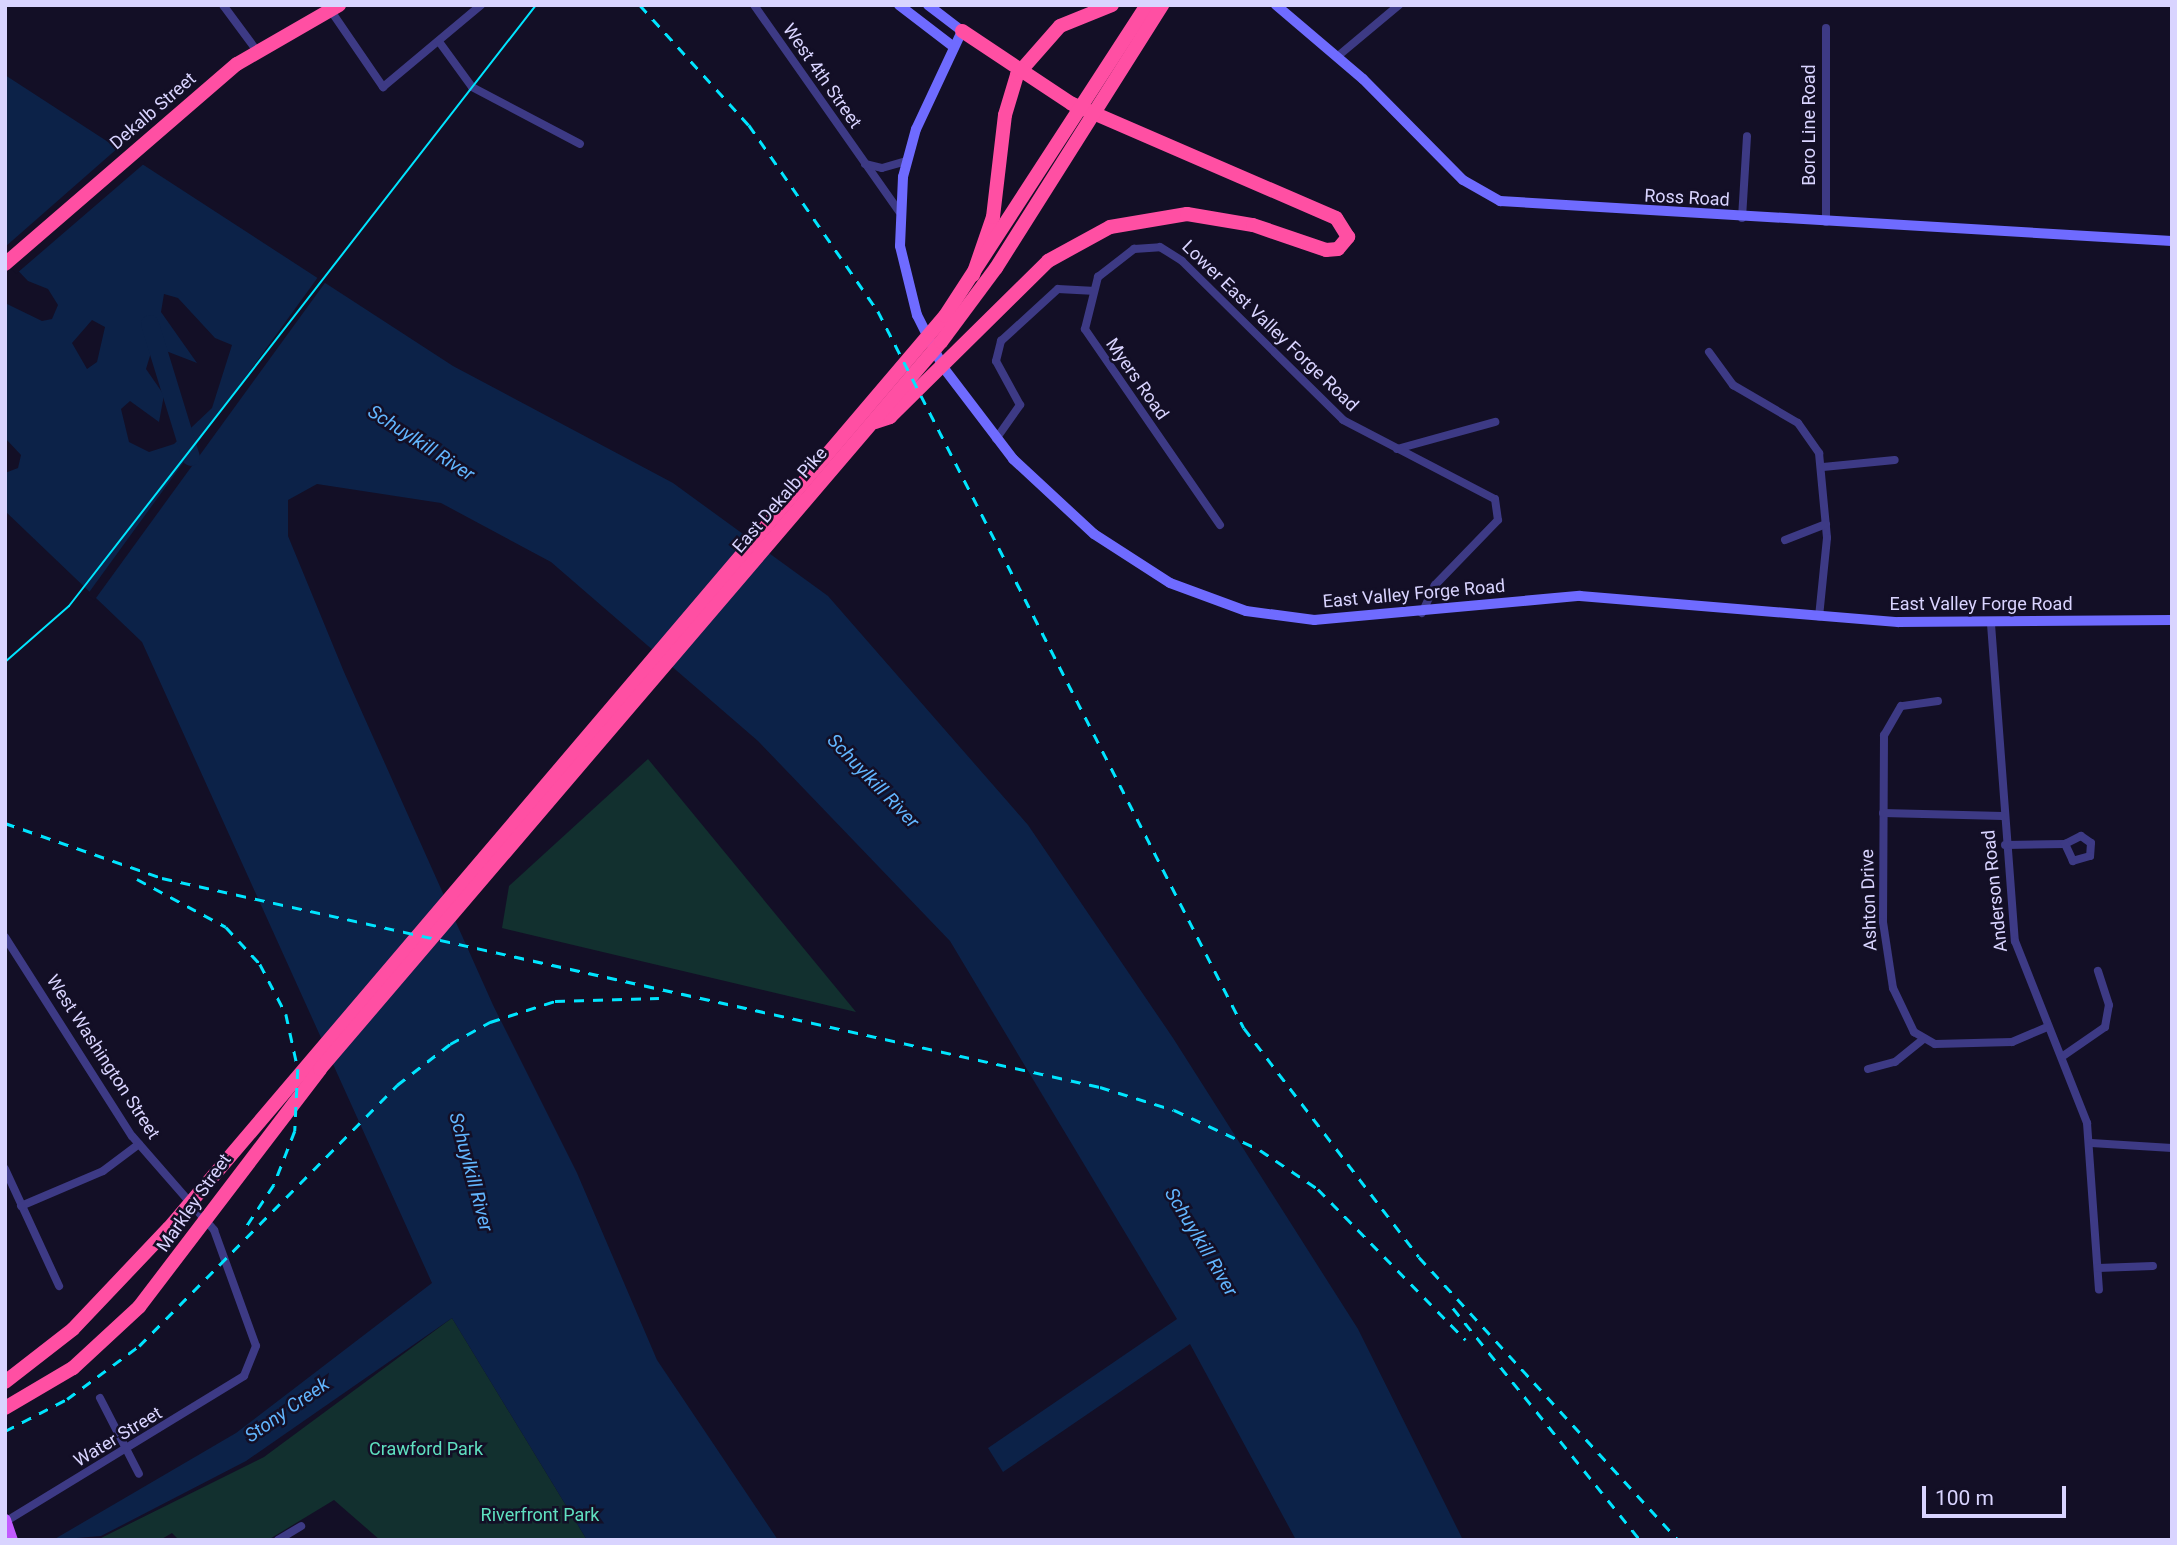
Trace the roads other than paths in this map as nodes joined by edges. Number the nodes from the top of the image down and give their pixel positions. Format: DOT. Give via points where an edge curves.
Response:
graph roads {
  1 [pos="223,5"];
  2 [pos="481,5"];
  3 [pos="754,5"];
  4 [pos="899,5"];
  5 [pos="928,5"];
  6 [pos="1112,5"];
  7 [pos="1147,5"];
  8 [pos="1162,5"];
  9 [pos="1276,5"];
  10 [pos="1399,5"];
  11 [pos="332,7"];
  12 [pos="1826,28"];
  13 [pos="961,31"];
  14 [pos="440,43"];
  15 [pos="954,47"];
  16 [pos="257,51"];
  17 [pos="1338,56"];
  18 [pos="1747,136"];
  19 [pos="580,144"];
  20 [pos="1062,153"];
  21 [pos="906,161"];
  22 [pos="865,164"];
  23 [pos="899,211"];
  24 [pos="1742,218"];
  25 [pos="1826,222"];
  26 [pos="2172,241"];
  27 [pos="5,264"];
  28 [pos="972,280"];
  29 [pos="1091,291"];
  30 [pos="938,336"];
  31 [pos="1709,352"];
  32 [pos="873,422"];
  33 [pos="1495,422"];
  34 [pos="996,439"];
  35 [pos="1397,449"];
  36 [pos="1895,460"];
  37 [pos="1823,467"];
  38 [pos="1826,524"];
  39 [pos="1220,525"];
  40 [pos="1785,540"];
  41 [pos="1422,612"];
  42 [pos="1819,617"];
  43 [pos="2172,620"];
  44 [pos="1991,624"];
  45 [pos="1938,701"];
  46 [pos="1883,813"];
  47 [pos="2003,816"];
  48 [pos="2066,844"];
  49 [pos="2005,845"];
  50 [pos="5,937"];
  51 [pos="2098,971"];
  52 [pos="383,983"];
  53 [pos="2048,1027"];
  54 [pos="1923,1039"];
  55 [pos="2063,1056"];
  56 [pos="1868,1069"];
  57 [pos="2091,1143"];
  58 [pos="139,1144"];
  59 [pos="2172,1148"];
  60 [pos="5,1169"];
  61 [pos="21,1206"];
  62 [pos="2153,1266"];
  63 [pos="2098,1268"];
  64 [pos="59,1286"];
  65 [pos="2099,1290"];
  66 [pos="244,1377"];
  67 [pos="5,1382"];
  68 [pos="100,1398"];
  69 [pos="5,1408"];
  70 [pos="126,1452"];
  71 [pos="139,1474"];
  72 [pos="301,1526"];
  73 [pos="8,1528"];
  74 [pos="278,1540"];
  1 -- 16 [label="street"];
  2 -- 14 [label="street"];
  3 -- 22 [label="street, West 4th Street"];
  4 -- 15 [label="main road"];
  5 -- 13 [label="main road"];
  6 -- 28 [label="highway" via="1070,20 1041,42 1012,88 993,217"];
  7 -- 20 [label="highway, East Dekalb Pike"];
  8 -- 20 [label="highway, East Dekalb Pike"];
  9 -- 17 [label="main road, Ross Road"];
  10 -- 17 [label="street"];
  11 -- 14 [label="street" via="383,87"];
  11 -- 16 [label="highway, Dekalb Street"];
  12 -- 25 [label="street, Boro Line Road"];
  13 -- 15 [label="main road, East Valley Forge Road"];
  13 -- 32 [label="highway" via="1072,104 1336,218 1349,232 1343,246 1332,251 1209,216 1163,215 1117,225 1048,261 891,417"];
  14 -- 19 [label="street" via="472,87"];
  15 -- 21 [label="main road, East Valley Forge Road"];
  16 -- 27 [label="highway, Dekalb Street"];
  17 -- 24 [label="main road, Ross Road" via="1447,166 1500,201"];
  18 -- 24 [label="street"];
  20 -- 28 [label="highway, East Dekalb Pike"];
  20 -- 30 [label="highway, East Dekalb Pike"];
  21 -- 22 [label="street" via="882,168"];
  21 -- 23 [label="main road, East Valley Forge Road"];
  22 -- 23 [label="street, West 4th Street"];
  23 -- 34 [label="main road, East Valley Forge Road" via="902,264 917,315 943,367"];
  24 -- 25 [label="main road, Ross Road"];
  25 -- 26 [label="main road, Ross Road"];
  28 -- 30 [label="highway, East Dekalb Pike"];
  29 -- 34 [label="street" via="1058,289 1001,341 996,360 1020,405"];
  29 -- 35 [label="street, Lower East Valley Forge Road" via="1121,254 1149,245 1170,251 1325,406"];
  29 -- 39 [label="street, Myers Road" via="1083,318 1091,341"];
  30 -- 32 [label="highway, East Dekalb Pike"];
  30 -- 52 [label="highway, East Dekalb Pike"];
  31 -- 37 [label="street" via="1739,390 1800,425"];
  32 -- 52 [label="highway, East Dekalb Pike"];
  33 -- 35 [label="street"];
  34 -- 41 [label="main road, East Valley Forge Road" via="1094,534 1194,594 1296,619"];
  35 -- 41 [label="street, Lower East Valley Forge Road" via="1470,482 1500,509 1495,525 1435,585"];
  36 -- 37 [label="street"];
  37 -- 38 [label="street"];
  38 -- 40 [label="street"];
  38 -- 42 [label="street"];
  41 -- 42 [label="main road, East Valley Forge Road" via="1557,597 1629,598"];
  42 -- 44 [label="main road, East Valley Forge Road"];
  43 -- 44 [label="main road, East Valley Forge Road"];
  44 -- 47 [label="street, Anderson Road"];
  45 -- 46 [label="street, Ashton Drive" via="1900,706 1886,724"];
  46 -- 47 [label="street"];
  46 -- 54 [label="street, Ashton Drive" via="1884,944 1902,1009"];
  47 -- 49 [label="street, Anderson Road"];
  48 -- 49 [label="street"];
  49 -- 53 [label="street, Anderson Road" via="2019,960"];
  50 -- 58 [label="street, West Washington Street"];
  51 -- 55 [label="street" via="2109,1005 2105,1027"];
  52 -- 67 [label="highway, Markley Street" via="169,1228 73,1329"];
  52 -- 69 [label="highway, Markley Street" via="264,1138 187,1248 115,1332 74,1368"];
  53 -- 54 [label="street" via="2012,1042 1949,1045"];
  53 -- 55 [label="street, Anderson Road"];
  54 -- 56 [label="street" via="1895,1062"];
  55 -- 57 [label="street, Anderson Road"];
  57 -- 59 [label="street"];
  57 -- 63 [label="street, Anderson Road"];
  58 -- 61 [label="street" via="103,1171"];
  58 -- 66 [label="street, West Washington Street" via="214,1230 253,1330 255,1359"];
  60 -- 61 [label="street"];
  61 -- 64 [label="street"];
  62 -- 63 [label="street"];
  63 -- 65 [label="street, Anderson Road"];
  66 -- 70 [label="street, Water Street"];
  68 -- 70 [label="street"];
  70 -- 71 [label="street"];
  70 -- 73 [label="street, Water Street"];
  72 -- 74 [label="street"];
}
